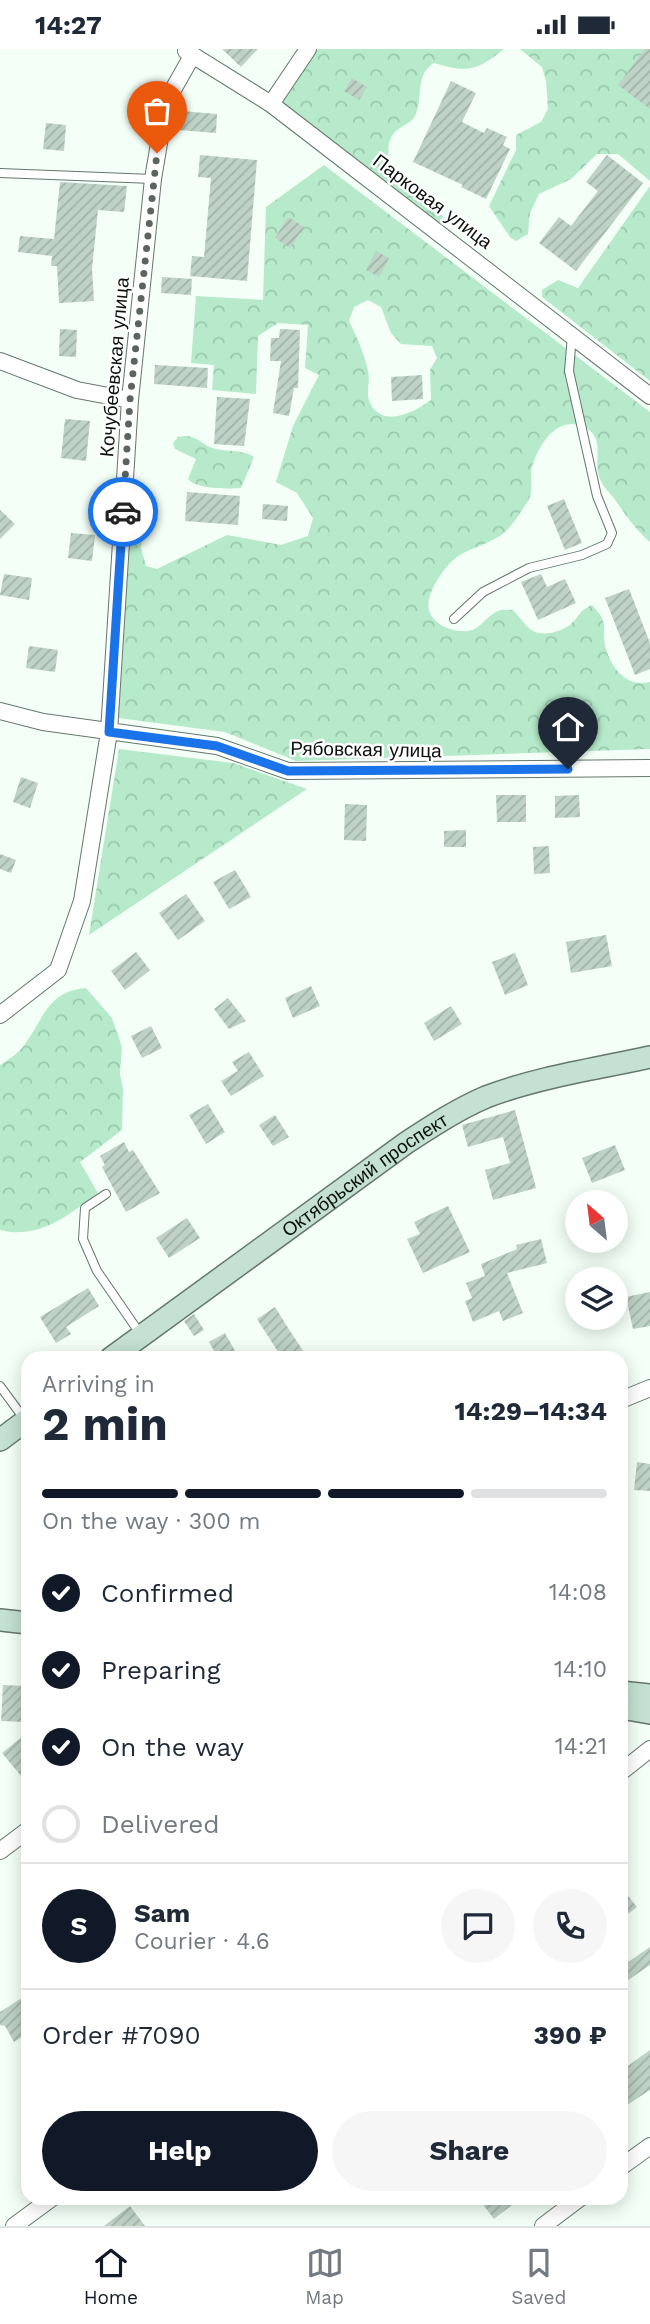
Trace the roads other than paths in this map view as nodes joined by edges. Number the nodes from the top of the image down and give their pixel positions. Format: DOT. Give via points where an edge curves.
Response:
graph roads {
  1 [pos="308,49"];
  2 [pos="188,53"];
  3 [pos="271,104"];
  4 [pos="0,173"];
  5 [pos="153,179"];
  6 [pos="572,335"];
  7 [pos="0,362"];
  8 [pos="650,396"];
  9 [pos="130,400"];
  10 [pos="454,619"];
  11 [pos="0,711"];
  12 [pos="109,732"];
  13 [pos="650,768"];
  14 [pos="0,1015"];
  15 [pos="650,1057"];
  16 [pos="106,1194"];
  17 [pos="141,1336"];
  18 [pos="121,1351"];
  19 [pos="0,1386"];
  20 [pos="650,1388"];
  21 [pos="628,1397"];
  22 [pos="21,1412"];
  23 [pos="21,1424"];
  24 [pos="0,1440"];
  25 [pos="0,1620"];
  26 [pos="21,1622"];
  27 [pos="628,1696"];
  28 [pos="628,1708"];
  29 [pos="648,1709"];
  30 [pos="650,1749"];
  31 [pos="628,1766"];
  32 [pos="21,1835"];
  33 [pos="0,1851"];
  34 [pos="650,2146"];
  35 [pos="628,2162"];
  36 [pos="42,2205"];
  37 [pos="571,2205"];
  38 [pos="14,2226"];
  39 [pos="543,2226"];
  1 -- 3 [label="street"];
  2 -- 3 [label="street, Парковая улица"];
  2 -- 5 [label="street, Кочубеевская улица" via="166,103"];
  3 -- 6 [label="street, Парковая улица"];
  4 -- 5 [label="lane"];
  5 -- 9 [label="street, Кочубеевская улица"];
  6 -- 8 [label="street, Парковая улица"];
  6 -- 10 [label="lane" via="569,371 597,496 612,533 607,544 529,568 483,592"];
  7 -- 9 [label="street" via="77,390"];
  9 -- 12 [label="street, Кочубеевская улица"];
  11 -- 12 [label="street, Рябовская улица"];
  12 -- 13 [label="street, Рябовская улица" via="217,746 288,771"];
  12 -- 14 [label="street" via="82,901 58,970"];
  15 -- 17 [label="street, Октябрьский проспект" via="524,1084 444,1118"];
  16 -- 17 [label="lane" via="85,1208 83,1239 97,1271"];
  17 -- 18 [label="street, Октябрьский проспект"];
  19 -- 22 [label="lane"];
  20 -- 21 [label="street"];
  23 -- 24 [label="street"];
  25 -- 26 [label="street"];
  27 -- 29 [label="street"];
  28 -- 29 [label="street"];
  30 -- 31 [label="street"];
  32 -- 33 [label="street"];
  34 -- 35 [label="street"];
  36 -- 38 [label="street"];
  37 -- 39 [label="street"];
}
